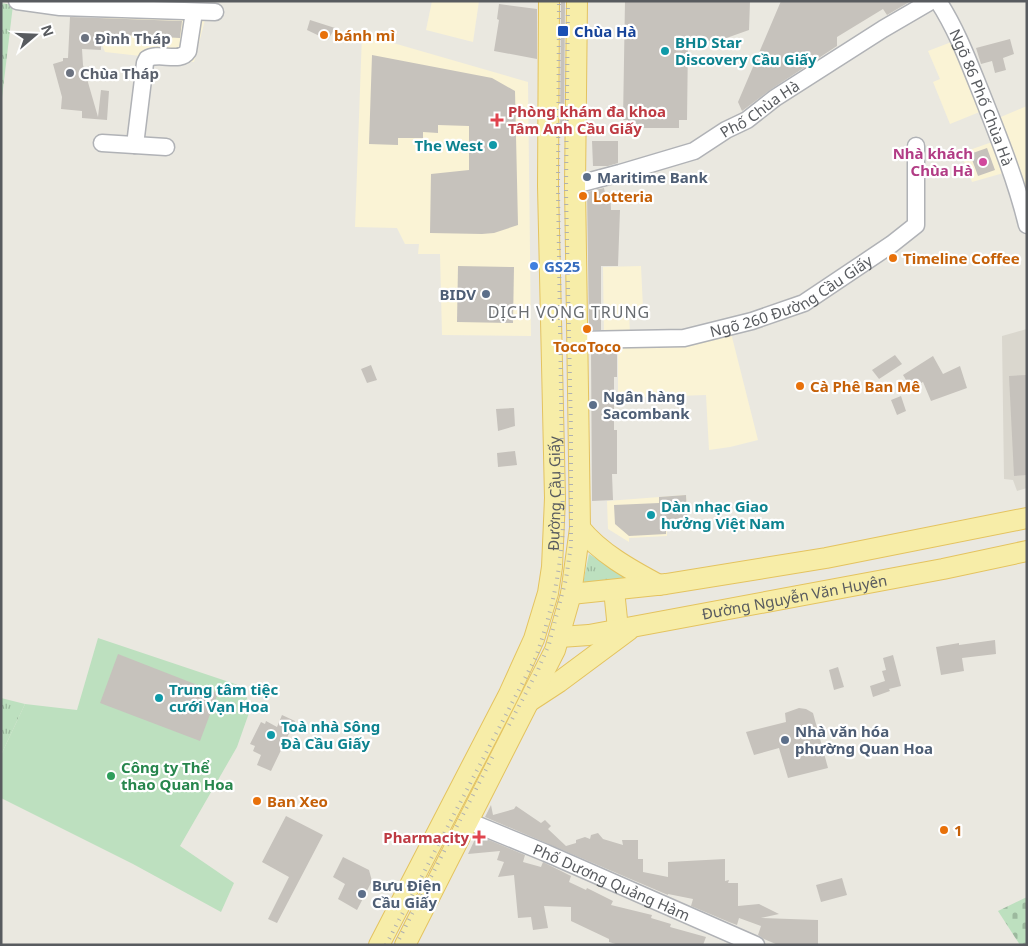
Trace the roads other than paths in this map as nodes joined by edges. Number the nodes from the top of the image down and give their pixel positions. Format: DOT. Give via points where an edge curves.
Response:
graph roads {
  1 [pos="17,1"];
  2 [pos="549,1"];
  3 [pos="577,1"];
  4 [pos="931,1"];
  5 [pos="938,1"];
  6 [pos="194,12"];
  7 [pos="215,12"];
  8 [pos="102,144"];
  9 [pos="135,145"];
  10 [pos="916,146"];
  11 [pos="166,147"];
  12 [pos="575,185"];
  13 [pos="1027,225"];
  14 [pos="578,340"];
  15 [pos="579,396"];
  16 [pos="552,397"];
  17 [pos="1027,518"];
  18 [pos="580,528"];
  19 [pos="1027,551"];
  20 [pos="659,585"];
  21 [pos="614,590"];
  22 [pos="571,594"];
  23 [pos="626,628"];
  24 [pos="560,637"];
  25 [pos="529,702"];
  26 [pos="468,821"];
  27 [pos="379,945"];
  28 [pos="405,945"];
  29 [pos="756,945"];
  1 -- 6 [label="street" via="60,7"];
  2 -- 16 [label="main road, Đường Cầu Giấy"];
  3 -- 12 [label="main road, Đường Cầu Giấy"];
  4 -- 12 [label="street, Phố Chùa Hà" via="882,29 775,98 747,120 694,151"];
  5 -- 13 [label="street, Ngõ 86 Phố Chùa Hà" via="964,52 1002,146"];
  6 -- 7 [label="street"];
  6 -- 9 [label="street" via="186,55 146,59"];
  8 -- 9 [label="street"];
  9 -- 11 [label="street"];
  10 -- 14 [label="street, Ngõ 260 Đường Cầu Giấy" via="916,225 804,303 741,324 684,338"];
  12 -- 14 [label="main road, Đường Cầu Giấy"];
  14 -- 15 [label="main road, Đường Cầu Giấy"];
  15 -- 16 [label="main road"];
  15 -- 18 [label="main road, Đường Cầu Giấy"];
  16 -- 27 [label="main road, Đường Cầu Giấy" via="554,531 552,567 542,616 509,694"];
  17 -- 20 [label="main road" via="826,558"];
  18 -- 20 [label="main road" via="604,551"];
  18 -- 22 [label="main road, Đường Cầu Giấy"];
  19 -- 23 [label="main road, Đường Nguyễn Văn Huyên"];
  20 -- 21 [label="main road"];
  21 -- 22 [label="main road"];
  21 -- 23 [label="main road"];
  22 -- 24 [label="main road, Đường Cầu Giấy"];
  23 -- 24 [label="main road, Đường Nguyễn Văn Huyên"];
  23 -- 25 [label="main road"];
  24 -- 25 [label="main road, Đường Cầu Giấy"];
  25 -- 26 [label="main road, Đường Cầu Giấy"];
  26 -- 28 [label="main road, Đường Cầu Giấy"];
  26 -- 29 [label="street, Phố Dương Quảng Hàm"];
}
